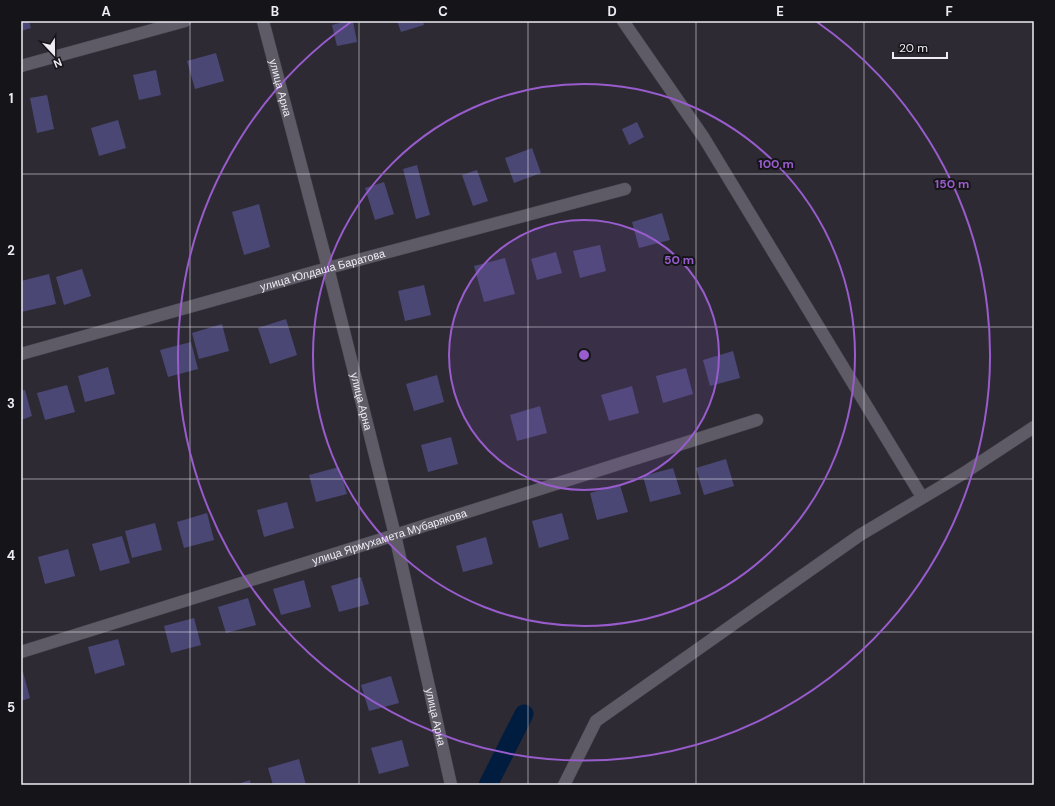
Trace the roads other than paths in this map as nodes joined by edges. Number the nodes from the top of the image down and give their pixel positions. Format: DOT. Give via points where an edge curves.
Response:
graph roads {
  1 [pos="185,21"];
  2 [pos="263,21"];
  3 [pos="623,21"];
  4 [pos="21,66"];
  5 [pos="625,189"];
  6 [pos="328,268"];
  7 [pos="21,354"];
  8 [pos="757,420"];
  9 [pos="1034,426"];
  10 [pos="922,497"];
  11 [pos="395,535"];
  12 [pos="21,652"];
  13 [pos="451,785"];
  14 [pos="564,785"];
  1 -- 4 [label="street"];
  2 -- 6 [label="street, улица Арна"];
  3 -- 10 [label="street" via="704,138"];
  5 -- 6 [label="street, улица Юлдаша Баратова"];
  6 -- 7 [label="street, улица Юлдаша Баратова"];
  6 -- 11 [label="street, улица Арна"];
  8 -- 11 [label="street, улица Ярмухамета Мубарякова"];
  9 -- 10 [label="street" via="964,473"];
  10 -- 14 [label="street" via="860,535 596,721"];
  11 -- 12 [label="street, улица Ярмухамета Мубарякова"];
  11 -- 13 [label="street, улица Арна"];
}
